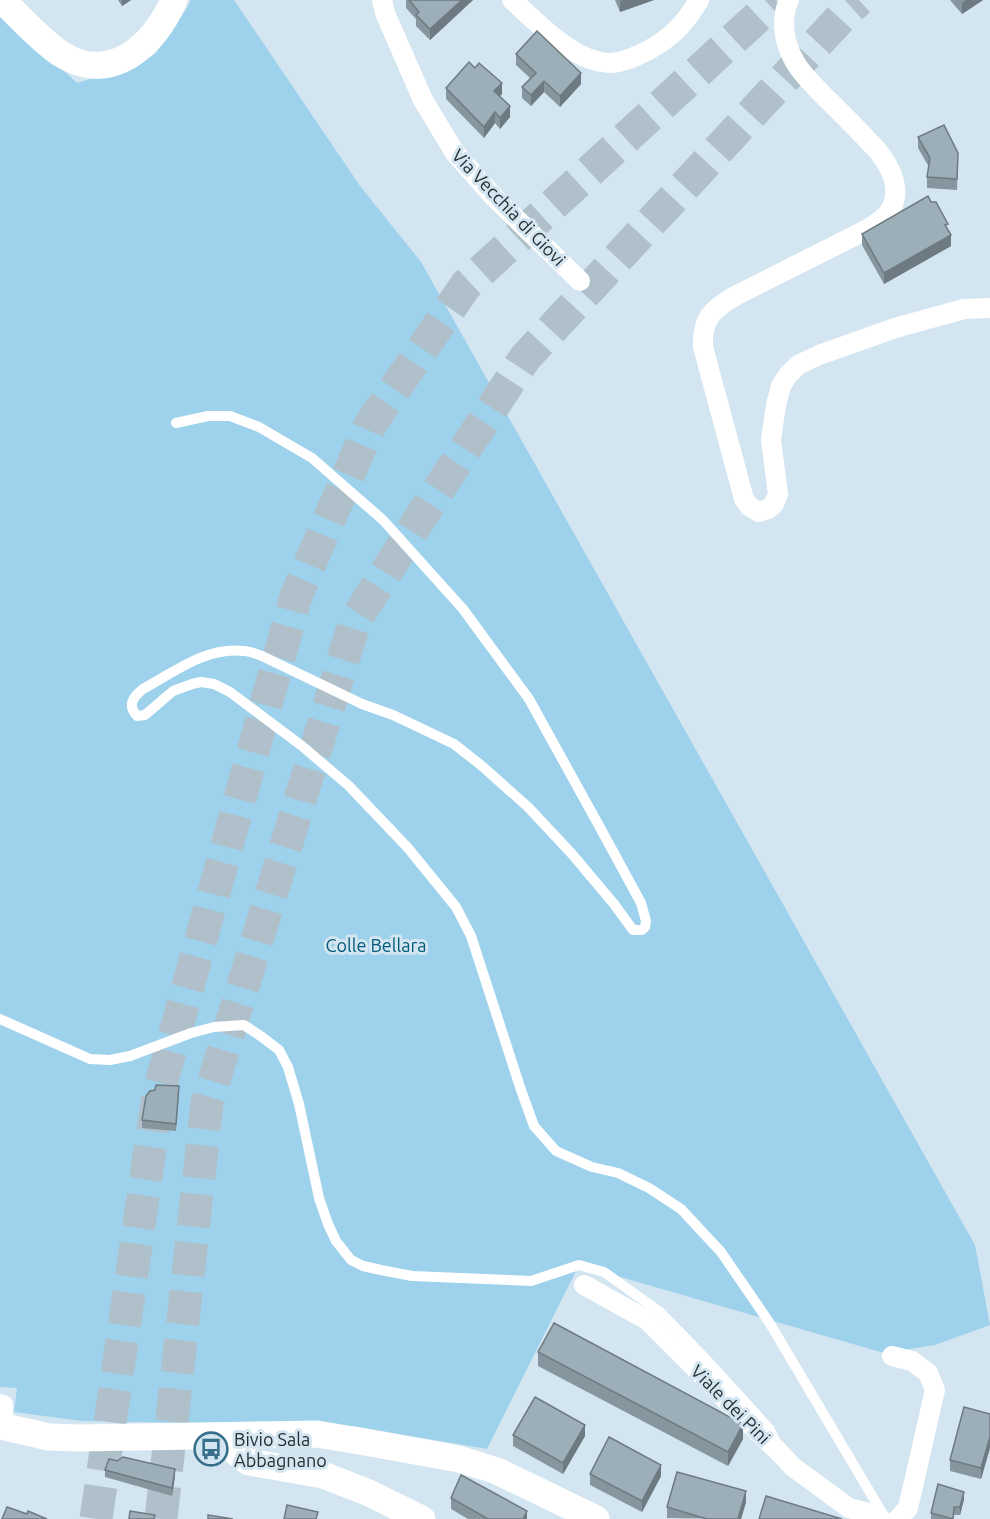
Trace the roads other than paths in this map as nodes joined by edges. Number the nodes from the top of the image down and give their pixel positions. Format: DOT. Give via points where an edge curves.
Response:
graph roads {
  1 [pos="2,0"];
  2 [pos="174,0"];
  3 [pos="382,0"];
  4 [pos="512,0"];
  5 [pos="699,0"];
  6 [pos="789,0"];
  7 [pos="580,281"];
  8 [pos="990,308"];
  9 [pos="176,423"];
  10 [pos="0,1019"];
  11 [pos="584,1285"];
  12 [pos="892,1356"];
  13 [pos="1,1419"];
  14 [pos="227,1436"];
  15 [pos="777,1450"];
  16 [pos="423,1519"];
  17 [pos="596,1519"];
  18 [pos="881,1519"];
  19 [pos="886,1519"];
  20 [pos="898,1519"];
  1 -- 2 [label="street" via="63,55 93,64 109,64 132,55 155,32"];
  3 -- 7 [label="street, Via Vecchia di Giovi" via="423,100 455,153"];
  4 -- 5 [label="street" via="579,54 612,63 633,58 672,35 689,18"];
  6 -- 8 [label="street" via="783,24 795,63 887,162 892,171 894,198 889,211 866,230 735,296 715,309 706,321 703,347 744,500 759,512 774,504 778,494 771,440 776,405 781,386 798,365 895,328 964,309"];
  9 -- 19 [label="lane" via="230,416 259,427 312,458 384,520 463,609 529,699 641,903 645,927 633,930 528,807 454,744 262,656 231,650 200,658 135,695 131,702 133,711 137,716 145,715 173,691 201,682 214,684 302,746 349,786 408,848 456,907 471,936 534,1126 556,1151 592,1167 618,1173 681,1209 721,1252 769,1322"];
  10 -- 15 [label="lane" via="90,1059 110,1060 191,1033 244,1025 279,1050 288,1067 319,1198 336,1241 351,1260 412,1276 531,1281 579,1265 604,1272 660,1312 700,1353 770,1430"];
  11 -- 15 [label="street, Viale dei Pini" via="647,1320"];
  12 -- 20 [label="street" via="912,1361 928,1373 940,1390 908,1508"];
  13 -- 14 [label="street" via="49,1437"];
  14 -- 16 [label="street" via="232,1449 249,1462 323,1475"];
  14 -- 17 [label="street" via="317,1434 459,1459 497,1471"];
  15 -- 18 [label="street, Viale dei Pini" via="793,1467 849,1508"];
}
